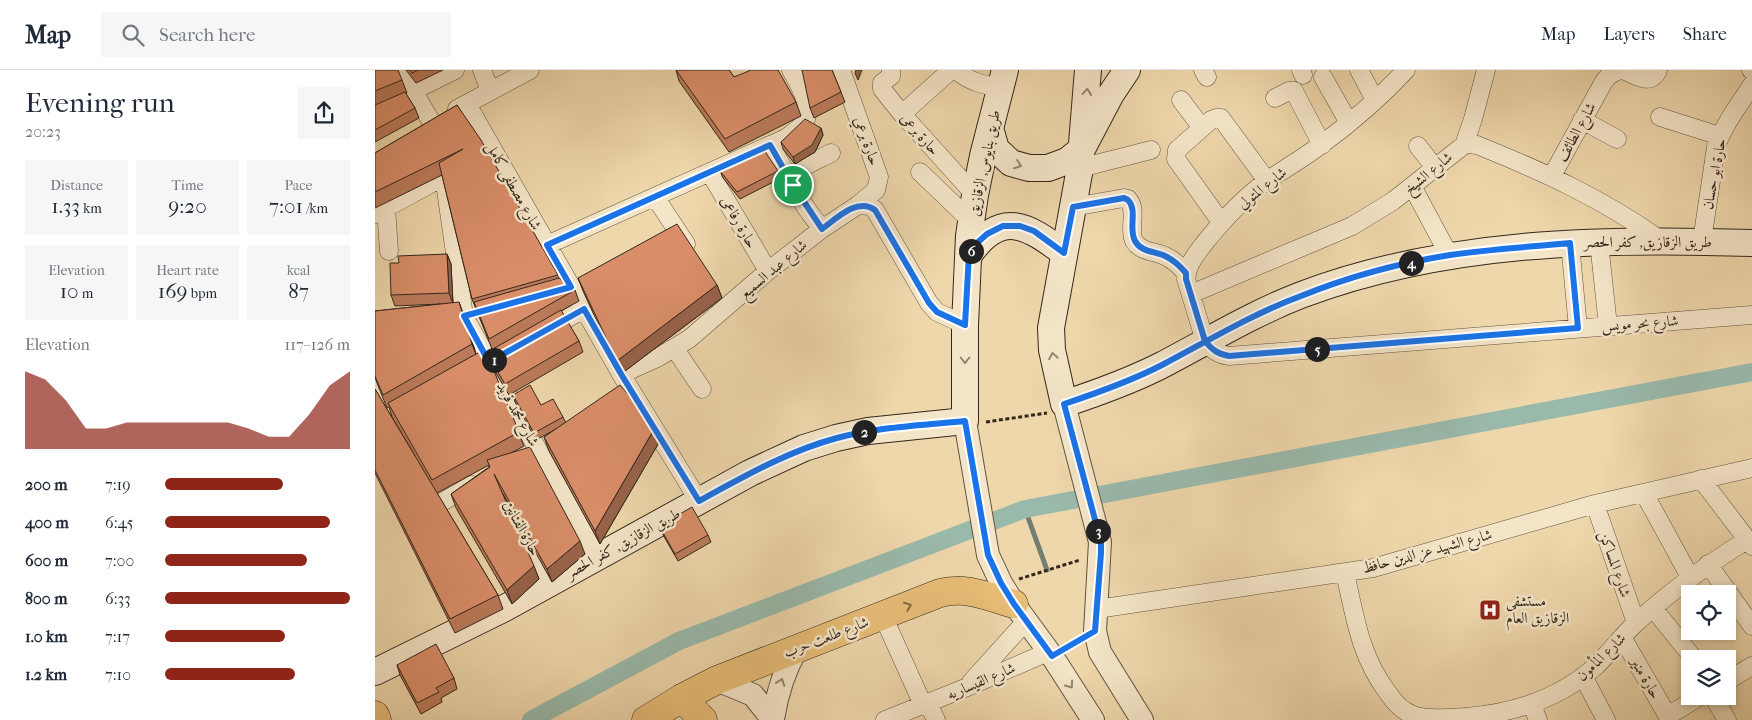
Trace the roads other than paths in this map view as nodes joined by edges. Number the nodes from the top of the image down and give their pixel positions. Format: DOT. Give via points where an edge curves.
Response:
graph roads {
  1 [pos="401,70"];
  2 [pos="455,70"];
  3 [pos="482,70"];
  4 [pos="530,70"];
  5 [pos="791,70"];
  6 [pos="841,70"];
  7 [pos="891,70"];
  8 [pos="951,70"];
  9 [pos="956,70"];
  10 [pos="1088,70"];
  11 [pos="1127,70"];
  12 [pos="1359,70"];
  13 [pos="1405,70"];
  14 [pos="1486,70"];
  15 [pos="1623,70"];
  16 [pos="1658,70"];
  17 [pos="1323,77"];
  18 [pos="1003,79"];
  19 [pos="1752,85"];
  20 [pos="413,90"];
  21 [pos="490,91"];
  22 [pos="1275,98"];
  23 [pos="1181,100"];
  24 [pos="1375,100"];
  25 [pos="467,104"];
  26 [pos="375,110"];
  27 [pos="902,114"];
  28 [pos="1660,117"];
  29 [pos="1582,120"];
  30 [pos="432,123"];
  31 [pos="1349,123"];
  32 [pos="990,128"];
  33 [pos="1201,128"];
  34 [pos="415,132"];
  35 [pos="1720,136"];
  36 [pos="1617,139"];
  37 [pos="770,145"];
  38 [pos="1322,145"];
  39 [pos="1418,146"];
  40 [pos="1464,146"];
  41 [pos="493,149"];
  42 [pos="1151,150"];
  43 [pos="831,153"];
  44 [pos="1081,159"];
  45 [pos="1435,168"];
  46 [pos="920,172"];
  47 [pos="710,173"];
  48 [pos="444,176"];
  49 [pos="1552,176"];
  50 [pos="1267,181"];
  51 [pos="793,185"];
  52 [pos="1412,186"];
  53 [pos="975,195"];
  54 [pos="655,197"];
  55 [pos="858,205"];
  56 [pos="1073,207"];
  57 [pos="380,211"];
  58 [pos="971,221"];
  59 [pos="1221,222"];
  60 [pos="822,229"];
  61 [pos="1662,241"];
  62 [pos="1702,241"];
  63 [pos="1599,242"];
  64 [pos="1570,243"];
  65 [pos="1752,243"];
  66 [pos="547,245"];
  67 [pos="389,250"];
  68 [pos="1064,253"];
  69 [pos="969,254"];
  70 [pos="1449,255"];
  71 [pos="697,260"];
  72 [pos="768,271"];
  73 [pos="1186,273"];
  74 [pos="588,280"];
  75 [pos="571,287"];
  76 [pos="717,291"];
  77 [pos="554,292"];
  78 [pos="1191,294"];
  79 [pos="728,307"];
  80 [pos="584,309"];
  81 [pos="471,314"];
  82 [pos="1752,315"];
  83 [pos="444,318"];
  84 [pos="965,325"];
  85 [pos="1607,326"];
  86 [pos="1578,328"];
  87 [pos="532,338"];
  88 [pos="1205,341"];
  89 [pos="675,349"];
  90 [pos="507,353"];
  91 [pos="489,362"];
  92 [pos="473,371"];
  93 [pos="621,374"];
  94 [pos="375,387"];
  95 [pos="703,389"];
  96 [pos="633,394"];
  97 [pos="617,403"];
  98 [pos="409,408"];
  99 [pos="1066,411"];
  100 [pos="393,417"];
  101 [pos="966,428"];
  102 [pos="553,438"];
  103 [pos="529,452"];
  104 [pos="1752,468"];
  105 [pos="1701,479"];
  106 [pos="1644,493"];
  107 [pos="699,501"];
  108 [pos="442,502"];
  109 [pos="1595,504"];
  110 [pos="451,519"];
  111 [pos="1750,543"];
  112 [pos="597,557"];
  113 [pos="1709,564"];
  114 [pos="1345,573"];
  115 [pos="1689,577"];
  116 [pos="552,582"];
  117 [pos="1014,603"];
  118 [pos="1653,608"];
  119 [pos="1097,609"];
  120 [pos="883,616"];
  121 [pos="1636,623"];
  122 [pos="1752,626"];
  123 [pos="1622,637"];
  124 [pos="797,648"];
  125 [pos="1687,650"];
  126 [pos="1050,654"];
  127 [pos="1752,666"];
  128 [pos="375,672"];
  129 [pos="1583,676"];
  130 [pos="1736,676"];
  131 [pos="717,680"];
  132 [pos="965,688"];
  133 [pos="682,698"];
  134 [pos="926,704"];
  135 [pos="1687,705"];
  136 [pos="1718,705"];
  137 [pos="1535,712"];
  138 [pos="375,716"];
  139 [pos="1465,718"];
  140 [pos="1669,718"];
  141 [pos="1088,719"];
  142 [pos="377,720"];
  143 [pos="646,720"];
  144 [pos="703,720"];
  145 [pos="773,720"];
  146 [pos="885,720"];
  147 [pos="936,720"];
  148 [pos="1142,720"];
  149 [pos="1606,720"];
  150 [pos="1727,720"];
  1 -- 20 [label="street"];
  2 -- 20 [label="street"];
  3 -- 21 [label="street"];
  4 -- 21 [label="street"];
  5 -- 37 [label="street" via="804,97 806,119 786,138"];
  6 -- 55 [label="street, حارة برعي" via="879,177 876,190"];
  7 -- 27 [label="street, حارة برعى" via="891,76 882,84 882,89"];
  8 -- 27 [label="street"];
  9 -- 18 [label="street" via="976,82"];
  44 -- 10 [label="main road, one-way"];
  11 -- 44 [label="main road" via="1111,94"];
  12 -- 24 [label="street"];
  13 -- 24 [label="street, شارع المتولي"];
  14 -- 40 [label="street"];
  15 -- 16 [label="street, شارع الطائف" via="1647,80"];
  15 -- 29 [label="street, شارع الطائف" via="1608,76"];
  17 -- 31 [label="street"];
  18 -- 32 [label="main road, طريق بنايوس, الزقازيق"];
  19 -- 35 [label="street, حارة ابو حسان"];
  20 -- 26 [label="street"];
  20 -- 30 [label="street"];
  21 -- 25 [label="street"];
  22 -- 38 [label="street" via="1294,91"];
  23 -- 33 [label="street"];
  24 -- 31 [label="street, شارع المتولي"];
  25 -- 30 [label="street"];
  25 -- 41 [label="street, شارع مصطفى كامل"];
  27 -- 53 [label="street, حارة برعى"];
  28 -- 35 [label="street"];
  29 -- 36 [label="street"];
  29 -- 49 [label="street, شارع الطائف"];
  30 -- 34 [label="street"];
  31 -- 38 [label="street, شارع المتولي"];
  32 -- 44 [label="main road, one-way" via="997,149 1011,163 1029,168 1048,168"];
  32 -- 53 [label="main road, طريق بنايوس, الزقازيق"];
  33 -- 50 [label="street" via="1216,118 1225,121"];
  33 -- 59 [label="street" via="1177,150 1175,156"];
  35 -- 62 [label="street, حارة ابو حسان"];
  37 -- 47 [label="street"];
  37 -- 51 [label="street"];
  38 -- 50 [label="street, شارع المتولي"];
  39 -- 45 [label="street"];
  40 -- 45 [label="street, شارع الشيخ"];
  40 -- 49 [label="street, شارع الشيخ" via="1477,145"];
  41 -- 48 [label="street"];
  41 -- 66 [label="street, شارع مصطفى كامل"];
  42 -- 44 [label="street"];
  43 -- 51 [label="street" via="797,172"];
  44 -- 56 [label="main road"];
  45 -- 52 [label="street, شارع الشيخ"];
  46 -- 58 [label="street"];
  47 -- 54 [label="street"];
  47 -- 72 [label="street, حارة رفاعى"];
  48 -- 57 [label="street"];
  48 -- 81 [label="street, شارع محمد فريد"];
  49 -- 61 [label="street, شارع الشيخ" via="1619,211"];
  50 -- 59 [label="street, شارع المتولي"];
  51 -- 60 [label="street"];
  52 -- 70 [label="street"];
  52 -- 78 [label="street, شارع الشيخ" via="1351,226"];
  53 -- 58 [label="main road, طريق بنايوس, الزقازيق"];
  54 -- 66 [label="street"];
  54 -- 71 [label="street"];
  55 -- 60 [label="street, شارع عبد السميع"];
  55 -- 84 [label="street" via="875,210 937,312"];
  56 -- 68 [label="main road"];
  56 -- 73 [label="street" via="1128,200 1132,206 1134,240 1145,250 1171,259"];
  57 -- 67 [label="street"];
  58 -- 69 [label="main road, طريق بنايوس, الزقازيق"];
  59 -- 73 [label="street, شارع المتولي" via="1191,261"];
  60 -- 72 [label="street, شارع عبد السميع"];
  61 -- 62 [label="main road, طريق الزقازيق, كفر الحصر"];
  61 -- 63 [label="main road, طريق الزقازيق, كفر الحصر"];
  62 -- 65 [label="main road, طريق الزقازيق, كفر الحصر"];
  63 -- 64 [label="main road, طريق الزقازيق, كفر الحصر"];
  63 -- 85 [label="street"];
  64 -- 70 [label="main road, طريق الزقازيق, كفر الحصر"];
  64 -- 86 [label="street"];
  66 -- 75 [label="street, شارع مصطفى كامل"];
  68 -- 69 [label="main road" via="1034,231 1020,226 1003,226 987,234"];
  99 -- 68 [label="main road, one-way" via="1051,350 1051,328"];
  69 -- 84 [label="main road, طريق بنايوس, الزقازيق"];
  70 -- 88 [label="main road, طريق الزقازيق, كفر الحصر" via="1399,265 1309,293 1253,316"];
  72 -- 79 [label="street, شارع عبد السميع"];
  73 -- 78 [label="street"];
  74 -- 75 [label="street"];
  75 -- 77 [label="street"];
  75 -- 80 [label="street, شارع مصطفى كامل"];
  76 -- 79 [label="street"];
  78 -- 88 [label="street"];
  79 -- 89 [label="street, شارع عبد السميع"];
  80 -- 87 [label="street"];
  80 -- 93 [label="street, شارع مصطفى كامل"];
  81 -- 83 [label="street"];
  81 -- 91 [label="street, شارع محمد فريد"];
  82 -- 85 [label="street, شارع بحر مويس"];
  84 -- 101 [label="main road, طريق بنايوس, الزقازيق, one-way"];
  85 -- 86 [label="street, شارع بحر مويس"];
  86 -- 88 [label="street, شارع بحر مويس" via="1229,356 1211,349"];
  88 -- 99 [label="main road, طريق الزقازيق, كفر الحصر"];
  89 -- 93 [label="street, شارع عبد السميع"];
  89 -- 95 [label="street"];
  90 -- 91 [label="street"];
  91 -- 92 [label="street"];
  91 -- 103 [label="street, شارع محمد فريد"];
  93 -- 96 [label="street, شارع مصطفى كامل"];
  94 -- 100 [label="street"];
  96 -- 97 [label="street"];
  96 -- 107 [label="street, شارع مصطفى كامل"];
  98 -- 100 [label="street"];
  99 -- 119 [label="street" via="1101,548"];
  100 -- 108 [label="street"];
  101 -- 107 [label="main road, طريق الزقازيق, كفر الحصر" via="868,431 836,438 774,461"];
  101 -- 117 [label="street" via="988,555"];
  102 -- 103 [label="street"];
  103 -- 112 [label="street, شارع محمد فريد"];
  104 -- 105 [label="street, شارع الشهيد عز الدين حافظ"];
  105 -- 106 [label="street, شارع الشهيد عز الدين حافظ"];
  105 -- 111 [label="street"];
  106 -- 109 [label="street, شارع الشهيد عز الدين حافظ"];
  106 -- 115 [label="street"];
  107 -- 112 [label="main road, طريق الزقازيق, كفر الحصر"];
  108 -- 110 [label="street"];
  108 -- 116 [label="street, حارة الفنانين" via="495,471"];
  109 -- 114 [label="street, شارع الشهيد عز الدين حافظ"];
  109 -- 121 [label="street, شارع المساكن"];
  111 -- 113 [label="street, شارع المأمون"];
  112 -- 116 [label="main road, طريق الزقازيق, كفر الحصر"];
  113 -- 115 [label="street, شارع المأمون"];
  113 -- 122 [label="street"];
  114 -- 119 [label="street, شارع الشهيد عز الدين حافظ"];
  114 -- 139 [label="street, شارع المأمون" via="1367,660 1393,700 1402,709 1420,717"];
  115 -- 118 [label="street, شارع المأمون"];
  116 -- 128 [label="main road, طريق الزقازيق, كفر الحصر" via="499,601 450,624"];
  120 -- 117 [label="main road, شارع طلعت حرب, one-way" via="954,590 969,590"];
  117 -- 126 [label="street"];
  117 -- 132 [label="street"];
  118 -- 121 [label="street, شارع المأمون"];
  118 -- 125 [label="street"];
  119 -- 148 [label="street" via="1095,631 1100,652"];
  120 -- 124 [label="main road, شارع طلعت حرب"];
  120 -- 134 [label="street"];
  121 -- 123 [label="street, شارع المأمون"];
  123 -- 129 [label="street, شارع المأمون"];
  123 -- 140 [label="street, حارة منير"];
  124 -- 131 [label="main road, شارع طلعت حرب"];
  145 -- 124 [label="street, one-way" via="779,690"];
  126 -- 132 [label="street, شارع القيساريه"];
  126 -- 141 [label="street, one-way"];
  127 -- 130 [label="street"];
  129 -- 137 [label="street, شارع المأمون" via="1550,697"];
  129 -- 149 [label="street"];
  131 -- 133 [label="main road, شارع طلعت حرب"];
  131 -- 145 [label="street" via="753,695"];
  132 -- 134 [label="street, شارع القيساريه"];
  133 -- 143 [label="main road, شارع طلعت حرب"];
  133 -- 144 [label="main road"];
  134 -- 146 [label="street, شارع القيساريه"];
  134 -- 147 [label="street"];
  135 -- 140 [label="street"];
  136 -- 150 [label="street"];
  137 -- 139 [label="street, شارع المأمون" via="1509,711"];
  138 -- 142 [label="main road"];
}
